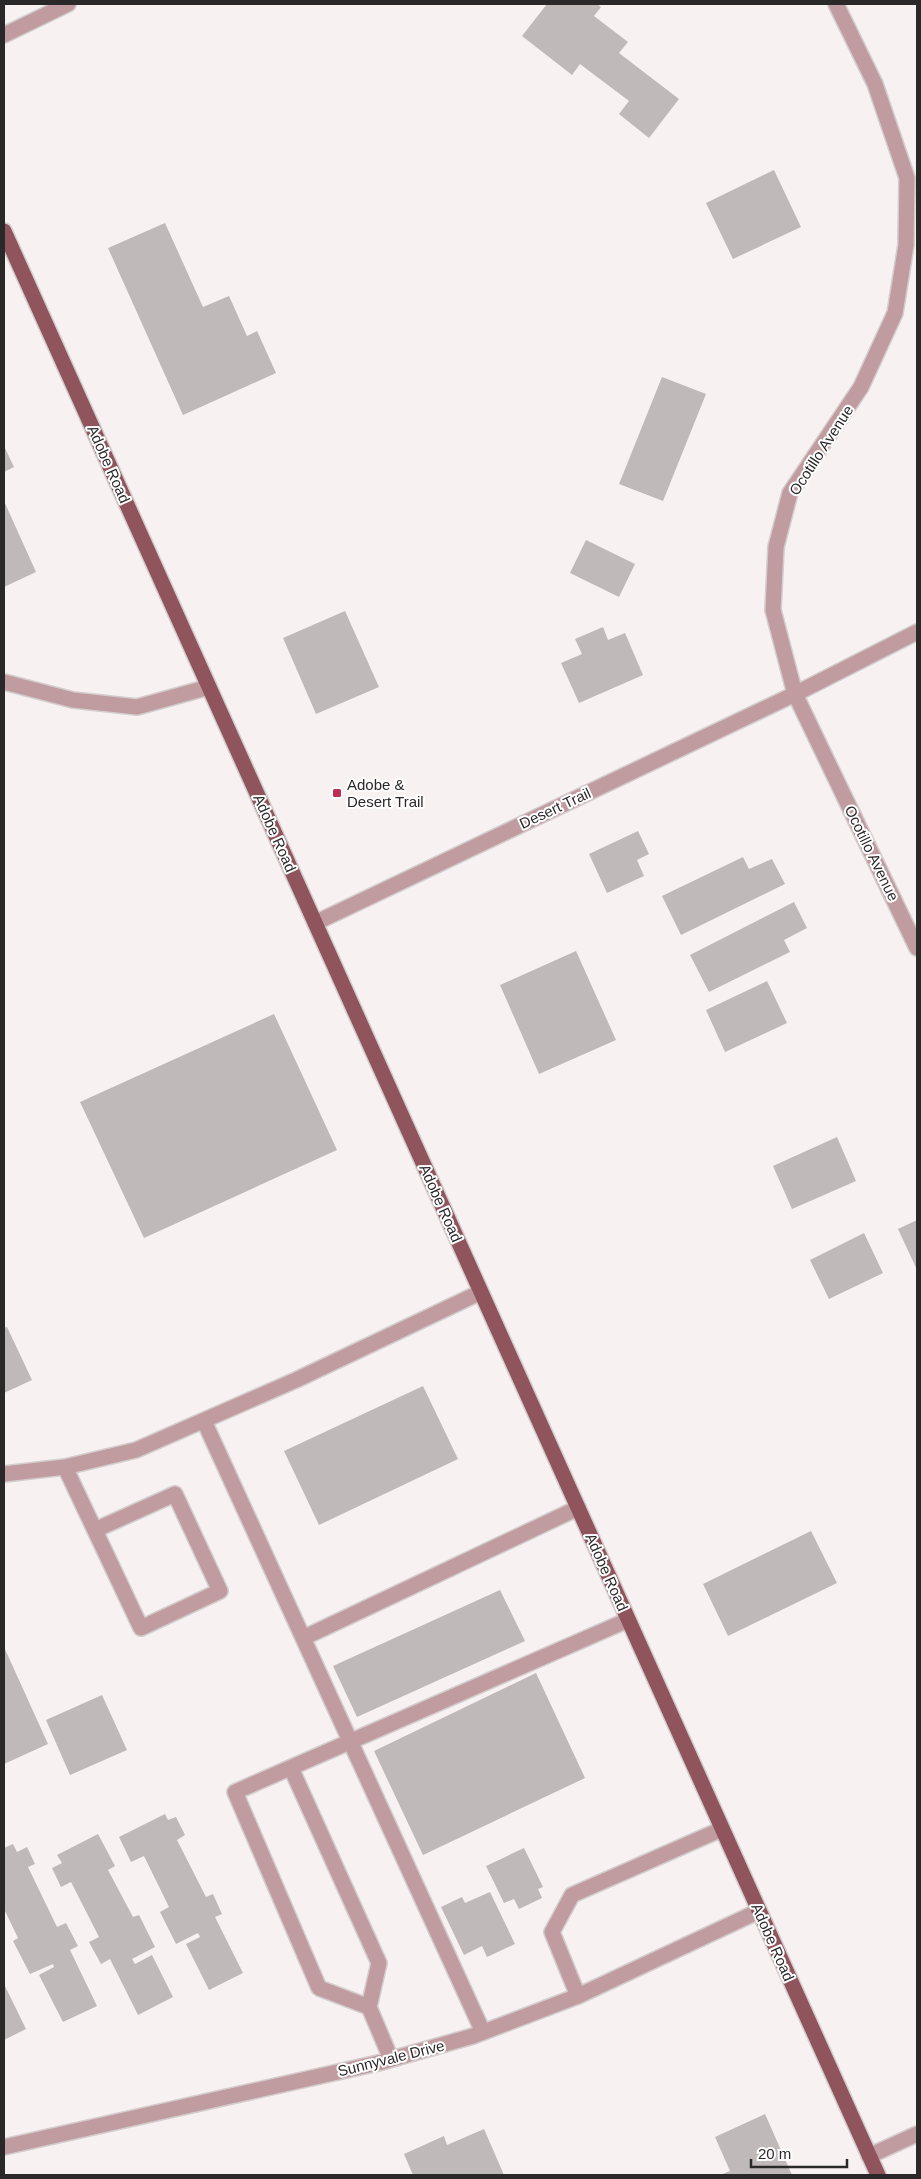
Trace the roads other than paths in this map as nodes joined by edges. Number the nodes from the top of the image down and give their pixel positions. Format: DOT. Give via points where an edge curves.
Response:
graph roads {
  1 [pos="68,4"];
  2 [pos="836,4"];
  3 [pos="4,35"];
  4 [pos="4,231"];
  5 [pos="917,632"];
  6 [pos="4,682"];
  7 [pos="209,687"];
  8 [pos="795,694"];
  9 [pos="315,923"];
  10 [pos="917,948"];
  11 [pos="481,1292"];
  12 [pos="204,1421"];
  13 [pos="66,1467"];
  14 [pos="4,1474"];
  15 [pos="578,1508"];
  16 [pos="95,1530"];
  17 [pos="628,1620"];
  18 [pos="303,1638"];
  19 [pos="350,1741"];
  20 [pos="291,1768"];
  21 [pos="722,1829"];
  22 [pos="759,1911"];
  23 [pos="578,1996"];
  24 [pos="369,2007"];
  25 [pos="484,2032"];
  26 [pos="391,2059"];
  27 [pos="917,2134"];
  28 [pos="4,2147"];
  29 [pos="869,2156"];
  30 [pos="878,2175"];
  1 -- 3 [label="street"];
  2 -- 8 [label="street, Ocotillo Avenue" via="874,84 907,178 906,246 895,313 861,387 790,494 776,547 772,610"];
  4 -- 7 [label="main road, Adobe Road"];
  5 -- 8 [label="street, Desert Trail"];
  6 -- 7 [label="street" via="73,700 137,706"];
  7 -- 9 [label="main road, Adobe Road"];
  8 -- 9 [label="street, Desert Trail"];
  8 -- 10 [label="street, Ocotillo Avenue"];
  9 -- 11 [label="main road, Adobe Road"];
  11 -- 12 [label="street"];
  11 -- 15 [label="main road, Adobe Road"];
  12 -- 13 [label="street" via="136,1450"];
  12 -- 18 [label="street"];
  13 -- 14 [label="street"];
  13 -- 16 [label="street"];
  15 -- 17 [label="main road, Adobe Road"];
  15 -- 18 [label="street"];
  16 -- 16 [label="street" via="141,1628 220,1590 175,1494"];
  17 -- 19 [label="street"];
  17 -- 21 [label="main road, Adobe Road"];
  18 -- 19 [label="street"];
  19 -- 20 [label="street"];
  19 -- 25 [label="street"];
  20 -- 24 [label="street" via="379,1963"];
  20 -- 24 [label="street" via="235,1792 320,1988"];
  21 -- 22 [label="main road, Adobe Road"];
  21 -- 23 [label="street" via="572,1895 552,1932"];
  22 -- 23 [label="street, Sunnyvale Drive"];
  22 -- 29 [label="main road, Adobe Road"];
  23 -- 25 [label="street, Sunnyvale Drive"];
  24 -- 26 [label="street"];
  25 -- 26 [label="street, Sunnyvale Drive"];
  26 -- 28 [label="street, Sunnyvale Drive"];
  27 -- 29 [label="street"];
  29 -- 30 [label="main road, Adobe Road"];
}
